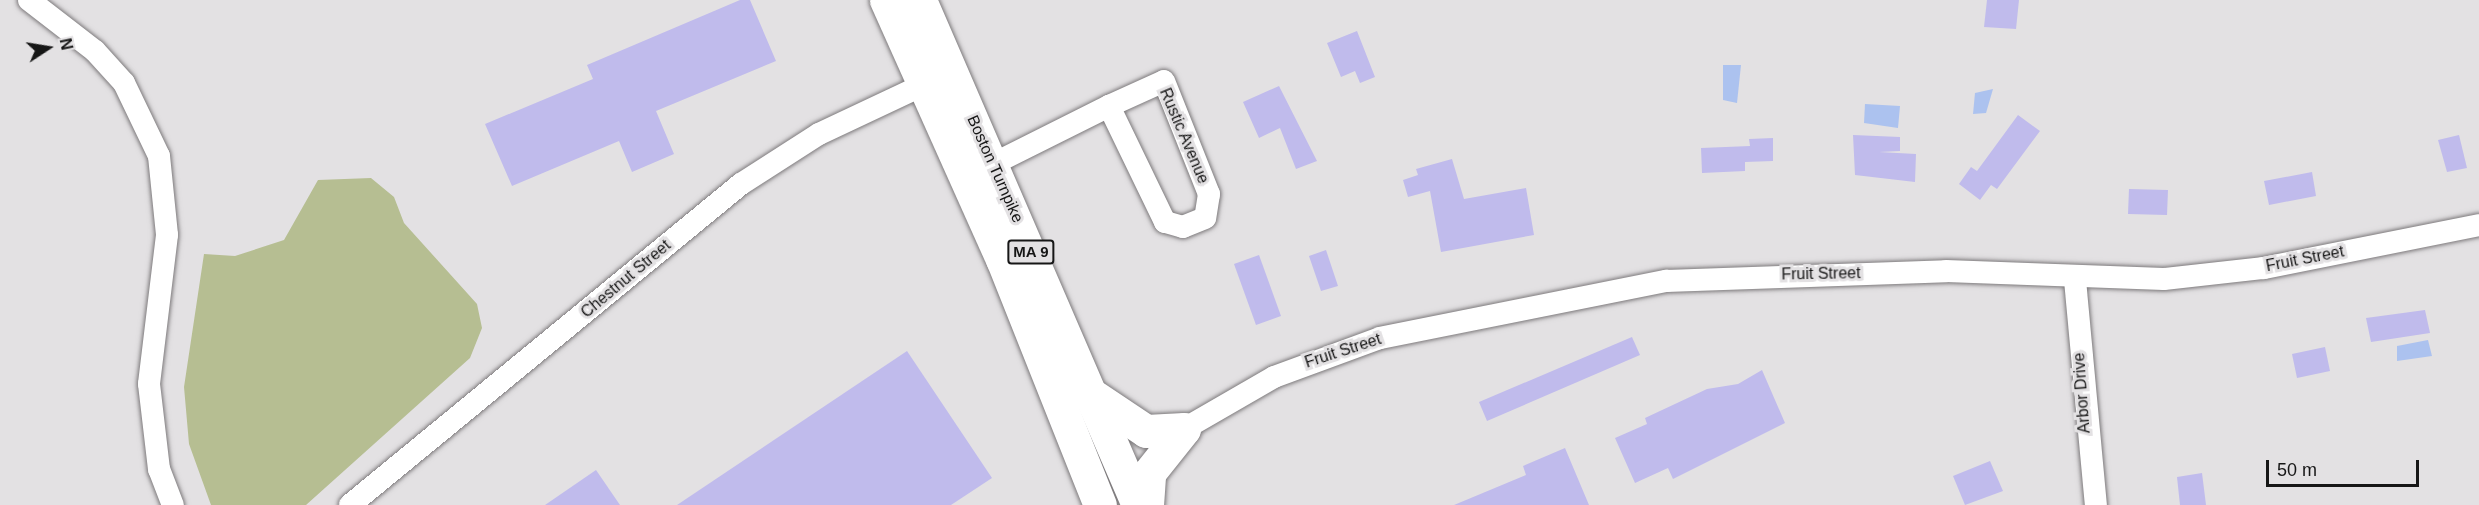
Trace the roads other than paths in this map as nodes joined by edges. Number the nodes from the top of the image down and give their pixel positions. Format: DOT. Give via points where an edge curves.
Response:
graph roads {
  1 [pos="29,0"];
  2 [pos="886,0"];
  3 [pos="920,0"];
  4 [pos="923,85"];
  5 [pos="1109,106"];
  6 [pos="993,164"];
  7 [pos="2479,225"];
  8 [pos="2075,280"];
  9 [pos="1090,391"];
  10 [pos="1184,429"];
  11 [pos="173,505"];
  12 [pos="350,505"];
  13 [pos="1100,505"];
  14 [pos="1138,505"];
  15 [pos="1147,505"];
  16 [pos="2096,505"];
  1 -- 11 [label="street" via="95,51 124,83 159,156 167,235 149,384 159,469"];
  2 -- 4 [label="highway, Boston Turnpike / MA 9"];
  3 -- 6 [label="highway, Boston Turnpike / MA 9"];
  4 -- 12 [label="street, Chestnut Street" via="819,134 741,184"];
  4 -- 13 [label="highway, Boston Turnpike / MA 9" via="1002,259"];
  5 -- 5 [label="street, Rustic Avenue" via="1164,81 1209,194 1205,218 1183,227 1165,222"];
  5 -- 6 [label="street, Rustic Avenue"];
  6 -- 9 [label="highway, Boston Turnpike / MA 9"];
  7 -- 8 [label="street, Fruit Street" via="2264,268 2164,279"];
  8 -- 10 [label="street, Fruit Street" via="1946,271 1666,281 1380,338 1274,377"];
  8 -- 16 [label="street, Arbor Drive"];
  9 -- 10 [label="highway" via="1129,424 1146,431"];
  9 -- 14 [label="highway, Boston Turnpike / MA 9"];
  10 -- 15 [label="highway" via="1149,473"];
}
